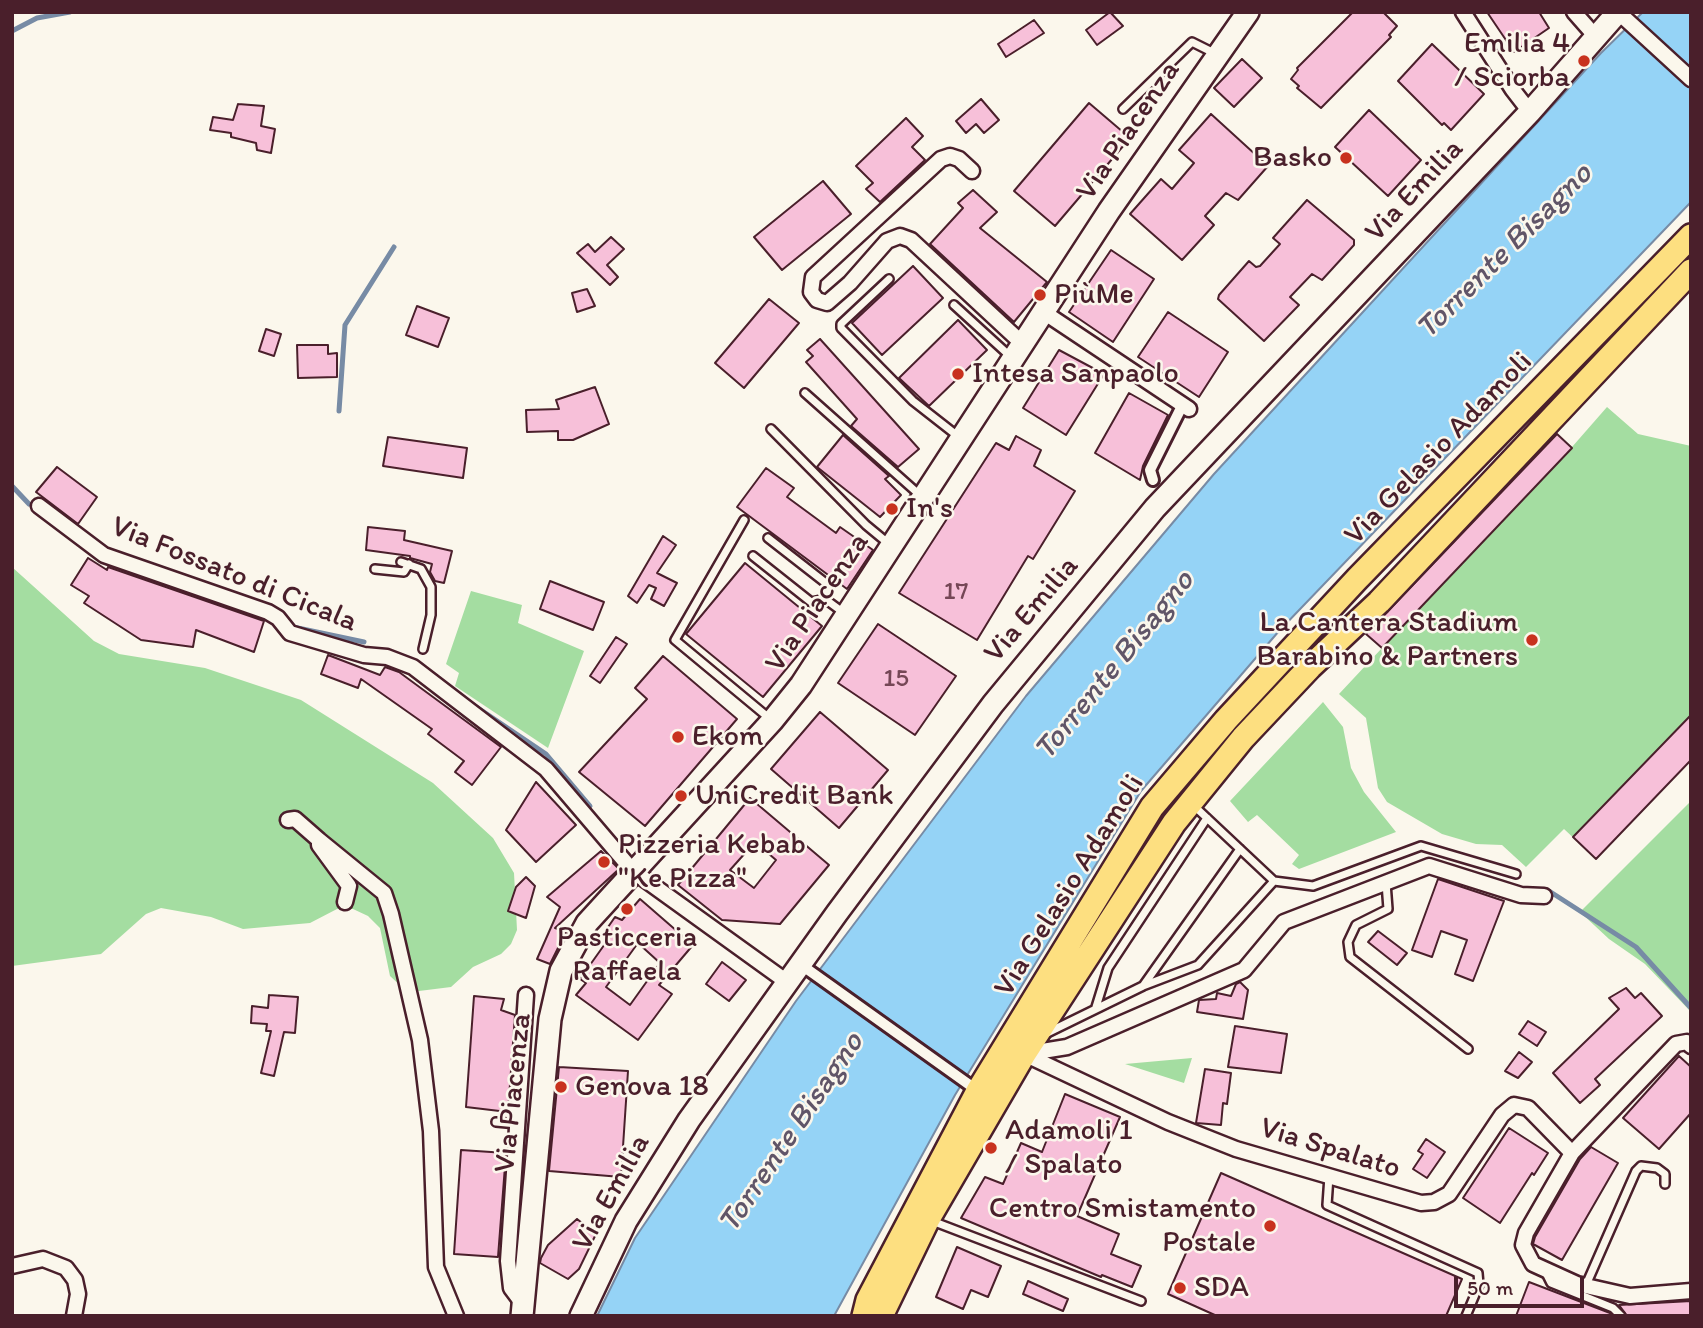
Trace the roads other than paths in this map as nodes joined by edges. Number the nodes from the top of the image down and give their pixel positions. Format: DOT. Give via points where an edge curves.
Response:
graph roads {
  1 [pos="1248,12"];
  2 [pos="1462,12"];
  3 [pos="1574,12"];
  4 [pos="1623,17"];
  5 [pos="1596,37"];
  6 [pos="1217,54"];
  7 [pos="1691,79"];
  8 [pos="1123,109"];
  9 [pos="1530,112"];
  10 [pos="972,171"];
  11 [pos="1691,236"];
  12 [pos="1691,271"];
  13 [pos="889,279"];
  14 [pos="954,305"];
  15 [pos="1045,313"];
  16 [pos="1019,352"];
  17 [pos="805,393"];
  18 [pos="1186,408"];
  19 [pos="771,429"];
  20 [pos="962,439"];
  21 [pos="1153,480"];
  22 [pos="923,499"];
  23 [pos="39,506"];
  24 [pos="744,520"];
  25 [pos="768,538"];
  26 [pos="892,546"];
  27 [pos="753,556"];
  28 [pos="375,569"];
  29 [pos="825,599"];
  30 [pos="847,615"];
  31 [pos="423,649"];
  32 [pos="772,721"];
  33 [pos="1199,811"];
  34 [pos="288,820"];
  35 [pos="319,840"];
  36 [pos="1240,849"];
  37 [pos="633,871"];
  38 [pos="1516,874"];
  39 [pos="1274,881"];
  40 [pos="1386,883"];
  41 [pos="1544,896"];
  42 [pos="345,902"];
  43 [pos="808,970"];
  44 [pos="787,982"];
  45 [pos="1143,986"];
  46 [pos="526,995"];
  47 [pos="1096,1007"];
  48 [pos="1030,1046"];
  49 [pos="1691,1046"];
  50 [pos="1468,1049"];
  51 [pos="973,1087"];
  52 [pos="496,1122"];
  53 [pos="517,1124"];
  54 [pos="1572,1153"];
  55 [pos="1329,1175"];
  56 [pos="1665,1184"];
  57 [pos="928,1219"];
  58 [pos="12,1266"];
  59 [pos="1544,1269"];
  60 [pos="1585,1286"];
  61 [pos="1691,1291"];
  62 [pos="1142,1301"];
  63 [pos="522,1310"];
  64 [pos="74,1316"];
  65 [pos="456,1316"];
  66 [pos="581,1316"];
  67 [pos="864,1316"];
  68 [pos="881,1316"];
  69 [pos="1466,1316"];
  70 [pos="1620,1316"];
  1 -- 6 [label="main road, Via Piacenza"];
  2 -- 9 [label="street"];
  3 -- 5 [label="street"];
  4 -- 5 [label="main road, Via Emilia"];
  4 -- 7 [label="street"];
  5 -- 9 [label="main road, Via Emilia"];
  6 -- 8 [label="lane, Via Piacenza" via="1192,41"];
  6 -- 15 [label="main road, Via Piacenza"];
  9 -- 43 [label="main road, Via Emilia" via="1155,508 993,704"];
  10 -- 16 [label="street" via="959,159 942,159 813,277 811,292 827,303 887,241 900,236 911,240"];
  11 -- 51 [label="main road, Via Gelasio Adamoli" via="1348,589 1152,807"];
  12 -- 33 [label="main road, Via Gelasio Adamoli" via="1379,602 1243,738"];
  13 -- 20 [label="lane" via="841,328 913,401"];
  14 -- 16 [label="lane"];
  15 -- 16 [label="main road, Via Piacenza"];
  15 -- 18 [label="street"];
  16 -- 20 [label="main road, Via Piacenza"];
  17 -- 22 [label="lane"];
  18 -- 21 [label="street" via="1150,470"];
  19 -- 26 [label="lane"];
  20 -- 22 [label="main road, Via Piacenza"];
  22 -- 26 [label="main road, Via Piacenza"];
  23 -- 37 [label="street, Via Fossato di Cicala" via="104,555 211,588 268,612 290,633 413,667 546,769"];
  24 -- 32 [label="lane" via="675,642"];
  25 -- 29 [label="lane" via="827,584"];
  26 -- 30 [label="main road, Via Piacenza"];
  27 -- 29 [label="lane" via="811,602"];
  28 -- 31 [label="lane" via="404,572 405,563 421,569 431,587 431,615"];
  29 -- 30 [label="lane"];
  30 -- 32 [label="main road, Via Piacenza"];
  32 -- 37 [label="main road, Via Piacenza"];
  33 -- 36 [label="lane"];
  33 -- 47 [label="lane" via="1108,968"];
  33 -- 48 [label="main road, Via Gelasio Adamoli" via="1174,822"];
  34 -- 35 [label="street" via="295,819"];
  35 -- 42 [label="street" via="349,886"];
  35 -- 65 [label="street" via="384,893 391,914 420,1040 431,1131 436,1267"];
  36 -- 39 [label="lane"];
  36 -- 45 [label="lane"];
  37 -- 44 [label="street"];
  37 -- 63 [label="main road, Via Piacenza" via="587,923 561,971 545,1063"];
  38 -- 39 [label="lane" via="1421,846 1313,886"];
  39 -- 45 [label="lane" via="1198,965"];
  40 -- 41 [label="street" via="1429,866 1521,895"];
  40 -- 48 [label="street" via="1283,922 1244,970 1067,1047"];
  40 -- 50 [label="lane" via="1388,909 1356,925 1348,942 1350,957"];
  43 -- 44 [label="main road, Via Emilia"];
  43 -- 51 [label="street"];
  44 -- 66 [label="main road, Via Emilia" via="689,1120 626,1221"];
  45 -- 47 [label="lane"];
  46 -- 53 [label="street, Via Piacenza"];
  47 -- 48 [label="lane"];
  48 -- 55 [label="street, Via Spalato" via="1179,1126 1236,1149"];
  48 -- 57 [label="main road, Via Gelasio Adamoli"];
  49 -- 54 [label="street" via="1676,1044"];
  51 -- 67 [label="main road, Via Gelasio Adamoli"];
  52 -- 53 [label="lane"];
  53 -- 63 [label="street, Via Piacenza" via="508,1261 511,1289"];
  54 -- 55 [label="street, Via Spalato" via="1528,1108 1514,1105 1502,1115 1448,1194 1434,1202 1399,1198"];
  54 -- 59 [label="street" via="1524,1239 1527,1258"];
  55 -- 69 [label="lane" via="1326,1205 1478,1273 1479,1285"];
  56 -- 60 [label="lane" via="1665,1174 1657,1168 1636,1171"];
  57 -- 62 [label="lane"];
  57 -- 68 [label="main road, Via Gelasio Adamoli"];
  58 -- 64 [label="street" via="43,1259 66,1268 78,1294"];
  59 -- 60 [label="street"];
  59 -- 70 [label="lane" via="1551,1283 1612,1308"];
  60 -- 61 [label="street" via="1630,1296"];
}
